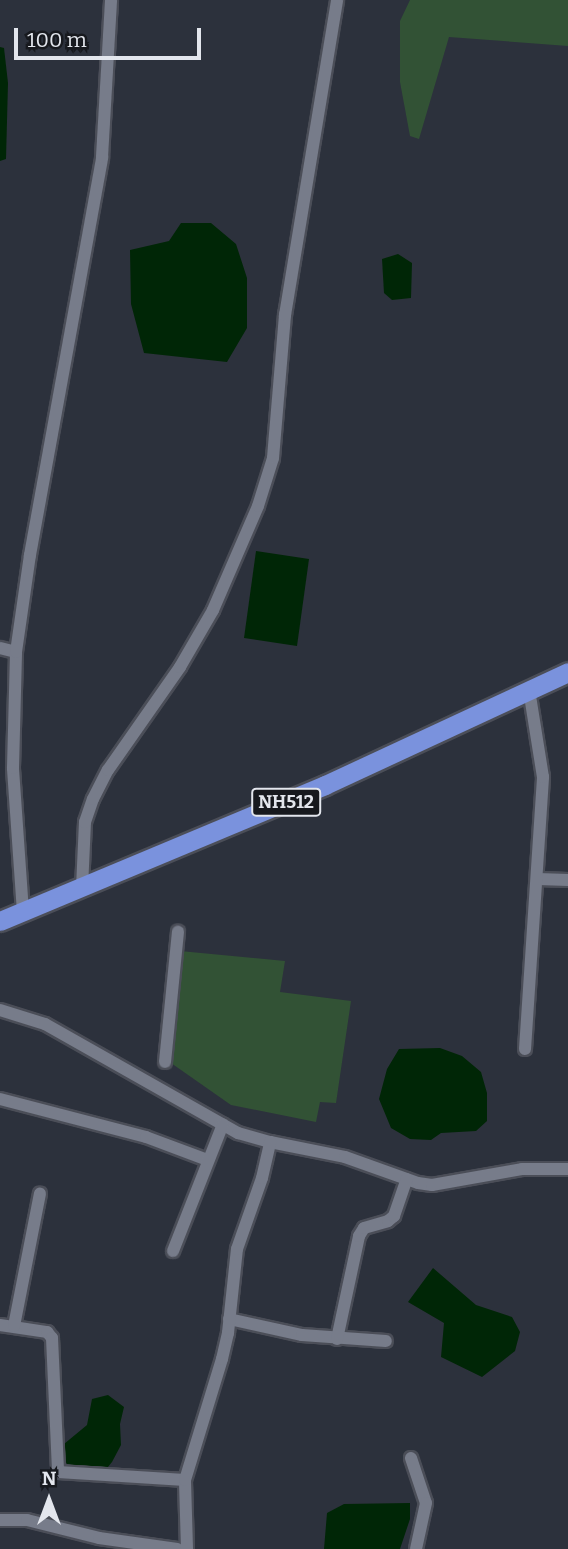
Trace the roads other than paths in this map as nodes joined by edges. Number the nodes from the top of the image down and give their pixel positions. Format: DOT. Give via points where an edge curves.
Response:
graph roads {
  1 [pos="111,0"];
  2 [pos="337,0"];
  3 [pos="0,648"];
  4 [pos="16,652"];
  5 [pos="568,671"];
  6 [pos="529,690"];
  7 [pos="538,879"];
  8 [pos="568,880"];
  9 [pos="82,888"];
  10 [pos="23,912"];
  11 [pos="0,921"];
  12 [pos="178,932"];
  13 [pos="0,1010"];
  14 [pos="525,1049"];
  15 [pos="165,1062"];
  16 [pos="0,1099"];
  17 [pos="223,1124"];
  18 [pos="270,1142"];
  19 [pos="208,1160"];
  20 [pos="568,1169"];
  21 [pos="407,1179"];
  22 [pos="40,1194"];
  23 [pos="173,1251"];
  24 [pos="229,1319"];
  25 [pos="0,1325"];
  26 [pos="14,1326"];
  27 [pos="337,1339"];
  28 [pos="386,1341"];
  29 [pos="411,1458"];
  30 [pos="185,1480"];
  31 [pos="0,1520"];
  32 [pos="177,1549"];
  33 [pos="187,1549"];
  34 [pos="416,1549"];
  1 -- 4 [label="street" via="102,157"];
  2 -- 9 [label="street" via="285,314 273,458 258,506 213,610 93,799 85,822"];
  3 -- 4 [label="street"];
  4 -- 10 [label="street" via="13,768"];
  5 -- 6 [label="highway, NH512"];
  6 -- 7 [label="street" via="543,777"];
  6 -- 9 [label="highway, NH512" via="325,785"];
  7 -- 8 [label="street"];
  7 -- 14 [label="street"];
  9 -- 10 [label="highway, NH512"];
  10 -- 11 [label="highway, NH512"];
  12 -- 15 [label="street"];
  13 -- 17 [label="street" via="45,1024"];
  16 -- 19 [label="street" via="146,1137"];
  17 -- 18 [label="street"];
  17 -- 19 [label="street"];
  18 -- 21 [label="street" via="345,1157"];
  18 -- 24 [label="street" via="237,1249"];
  19 -- 23 [label="street"];
  20 -- 21 [label="street" via="522,1169 432,1185"];
  21 -- 27 [label="street" via="394,1216 364,1228 359,1236"];
  22 -- 26 [label="street"];
  24 -- 27 [label="street"];
  24 -- 30 [label="street" via="222,1359"];
  25 -- 26 [label="street"];
  26 -- 30 [label="street" via="47,1332 52,1338 58,1472"];
  27 -- 28 [label="street"];
  29 -- 34 [label="street" via="426,1503"];
  30 -- 33 [label="street"];
  31 -- 32 [label="street"];
}
